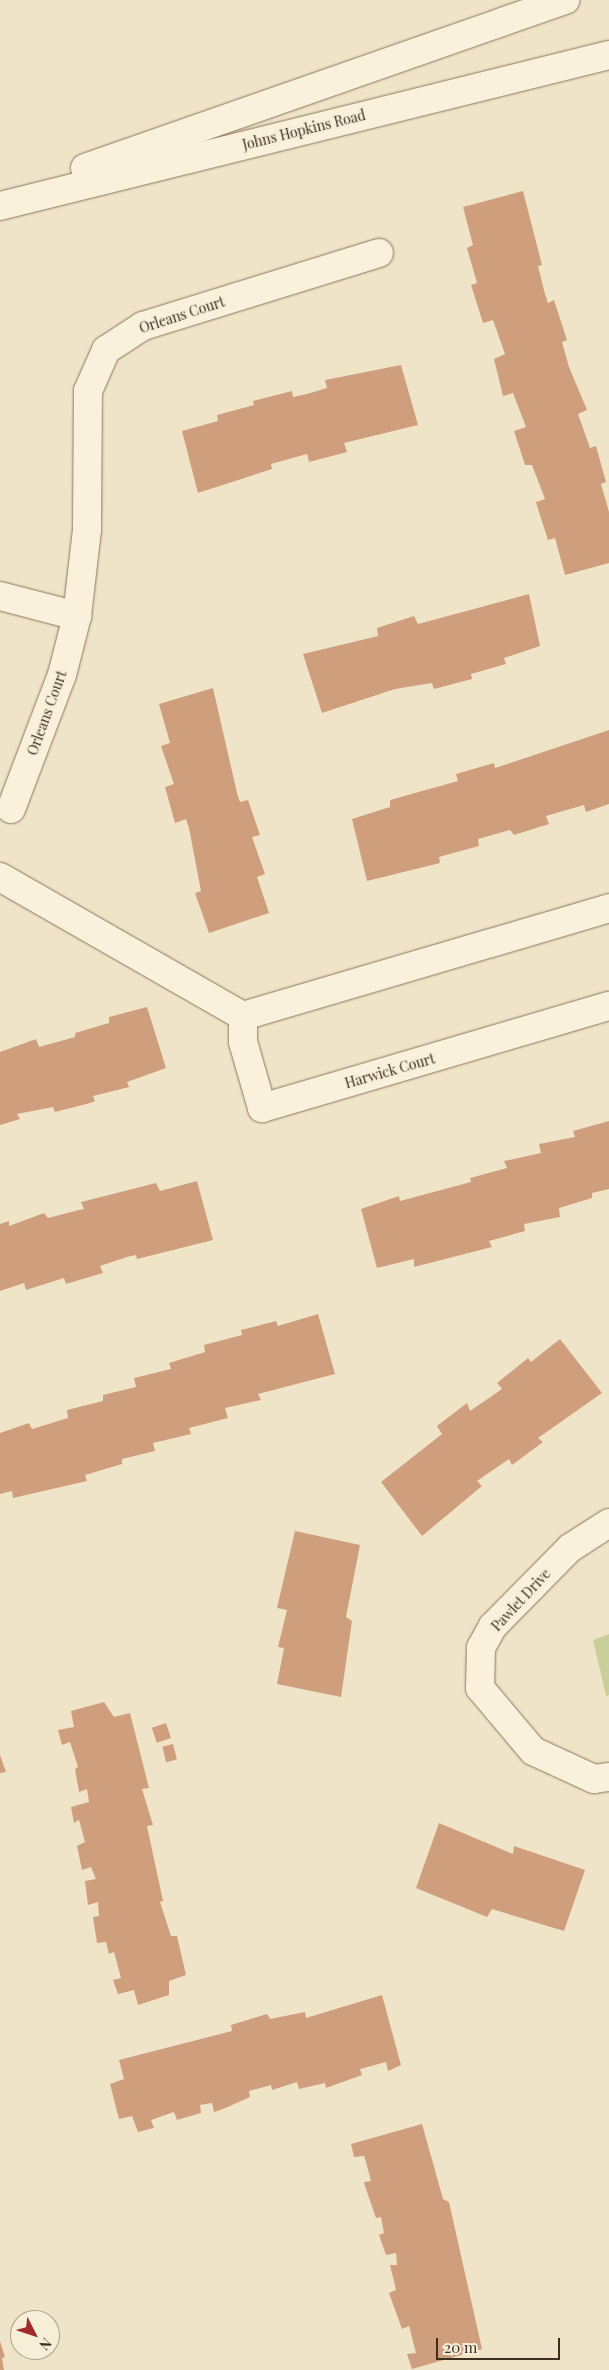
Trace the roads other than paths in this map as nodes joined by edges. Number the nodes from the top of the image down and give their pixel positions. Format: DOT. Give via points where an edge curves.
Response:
graph roads {
  1 [pos="565,0"];
  2 [pos="609,55"];
  3 [pos="0,198"];
  4 [pos="0,206"];
  5 [pos="379,254"];
  6 [pos="0,596"];
  7 [pos="77,616"];
  8 [pos="11,809"];
  9 [pos="0,877"];
  10 [pos="609,908"];
  11 [pos="609,1006"];
  12 [pos="243,1016"];
  13 [pos="609,1523"];
  14 [pos="609,1777"];
  1 -- 3 [label="street"];
  2 -- 4 [label="street, Johns Hopkins Road"];
  5 -- 7 [label="street, Orleans Court" via="143,326 106,350 88,391 88,521"];
  6 -- 7 [label="street"];
  7 -- 8 [label="street, Orleans Court" via="62,675"];
  9 -- 12 [label="street"];
  10 -- 12 [label="street"];
  11 -- 12 [label="street, Harwick Court" via="262,1108 243,1042"];
  13 -- 14 [label="street, Pawlet Drive" via="570,1548 493,1626 481,1648 480,1688 533,1751 594,1779"];
}
